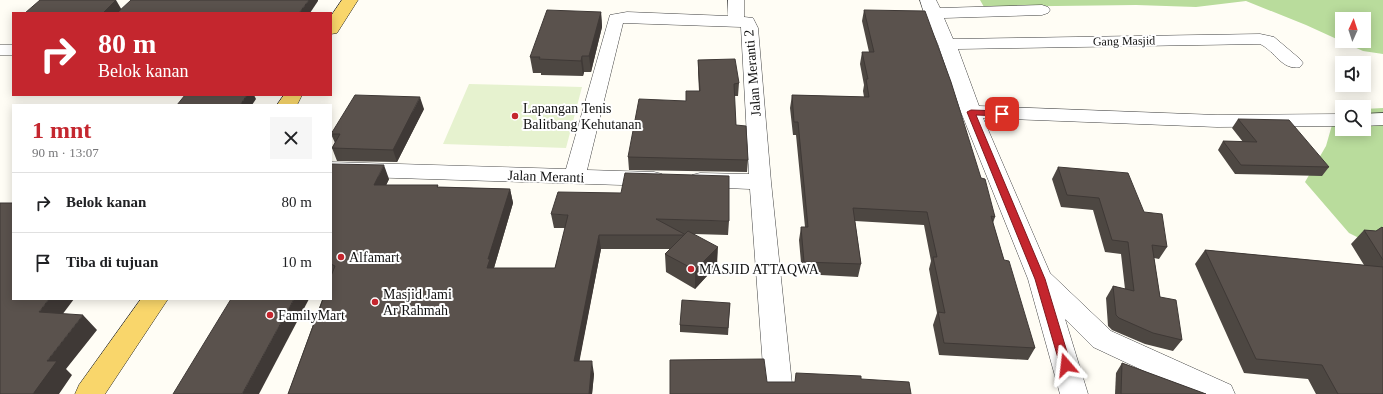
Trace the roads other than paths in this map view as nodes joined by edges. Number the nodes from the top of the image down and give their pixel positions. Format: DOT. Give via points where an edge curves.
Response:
graph roads {
  1 [pos="350,0"];
  2 [pos="736,0"];
  3 [pos="930,6"];
  4 [pos="1042,10"];
  5 [pos="736,21"];
  6 [pos="332,27"];
  7 [pos="946,44"];
  8 [pos="0,50"];
  9 [pos="12,50"];
  10 [pos="1294,62"];
  11 [pos="971,112"];
  12 [pos="1335,120"];
  13 [pos="1371,120"];
  14 [pos="1383,120"];
  15 [pos="332,169"];
  16 [pos="575,176"];
  17 [pos="760,182"];
  18 [pos="1040,279"];
  19 [pos="154,300"];
  20 [pos="89,394"];
  21 [pos="779,394"];
  22 [pos="1074,394"];
  23 [pos="1221,394"];
  1 -- 6 [label="main road"];
  2 -- 5 [label="street"];
  3 -- 4 [label="street"];
  3 -- 7 [label="street"];
  5 -- 16 [label="street, Jalan Meranti 2" via="627,17 616,19"];
  5 -- 17 [label="street, Jalan Meranti 2" via="747,22 750,28"];
  7 -- 10 [label="street, Gang Masjid" via="1260,40 1268,41"];
  7 -- 11 [label="street"];
  8 -- 9 [label="street"];
  11 -- 12 [label="street" via="1217,121"];
  11 -- 18 [label="street"];
  13 -- 14 [label="street"];
  15 -- 16 [label="street, Jalan Meranti"];
  16 -- 17 [label="street, Jalan Meranti"];
  17 -- 21 [label="street, Jalan Meranti 2"];
  18 -- 22 [label="street"];
  18 -- 23 [label="street" via="1102,339"];
  19 -- 20 [label="main road"];
}
